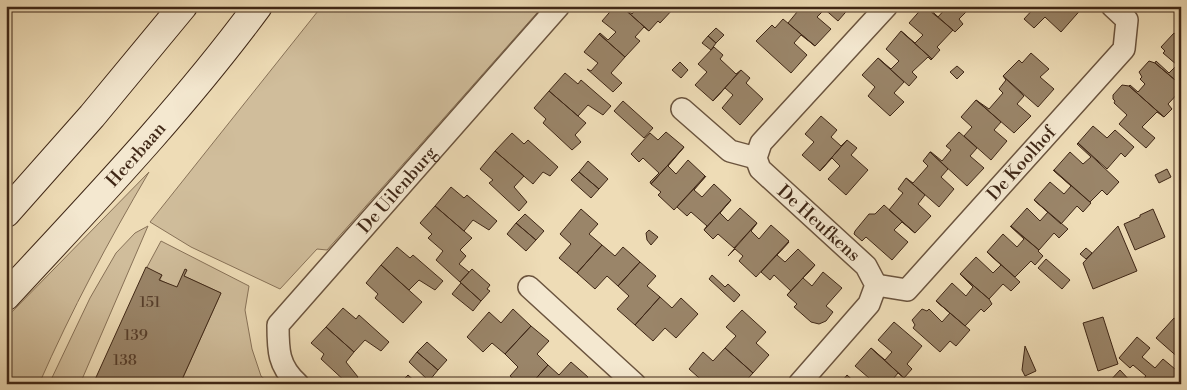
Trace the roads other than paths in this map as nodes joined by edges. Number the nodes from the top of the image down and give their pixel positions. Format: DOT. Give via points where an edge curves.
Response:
graph roads {
  1 [pos="183,6"];
  2 [pos="258,6"];
  3 [pos="559,6"];
  4 [pos="887,6"];
  5 [pos="1112,6"];
  6 [pos="682,109"];
  7 [pos="756,158"];
  8 [pos="6,213"];
  9 [pos="876,285"];
  10 [pos="529,287"];
  11 [pos="6,296"];
  12 [pos="298,384"];
  13 [pos="635,384"];
  14 [pos="799,384"];
  1 -- 8 [label="main road"];
  2 -- 11 [label="main road, Heerbaan" via="137,154"];
  3 -- 12 [label="street, De Uilenburg" via="278,325 278,353"];
  4 -- 7 [label="street" via="761,143"];
  5 -- 9 [label="street, De Koolhof" via="1127,20 1124,49 906,290"];
  6 -- 7 [label="street" via="730,151"];
  7 -- 9 [label="street, De Heufkens" via="760,169 866,266"];
  9 -- 14 [label="street" via="869,304"];
  10 -- 13 [label="street"];
}
